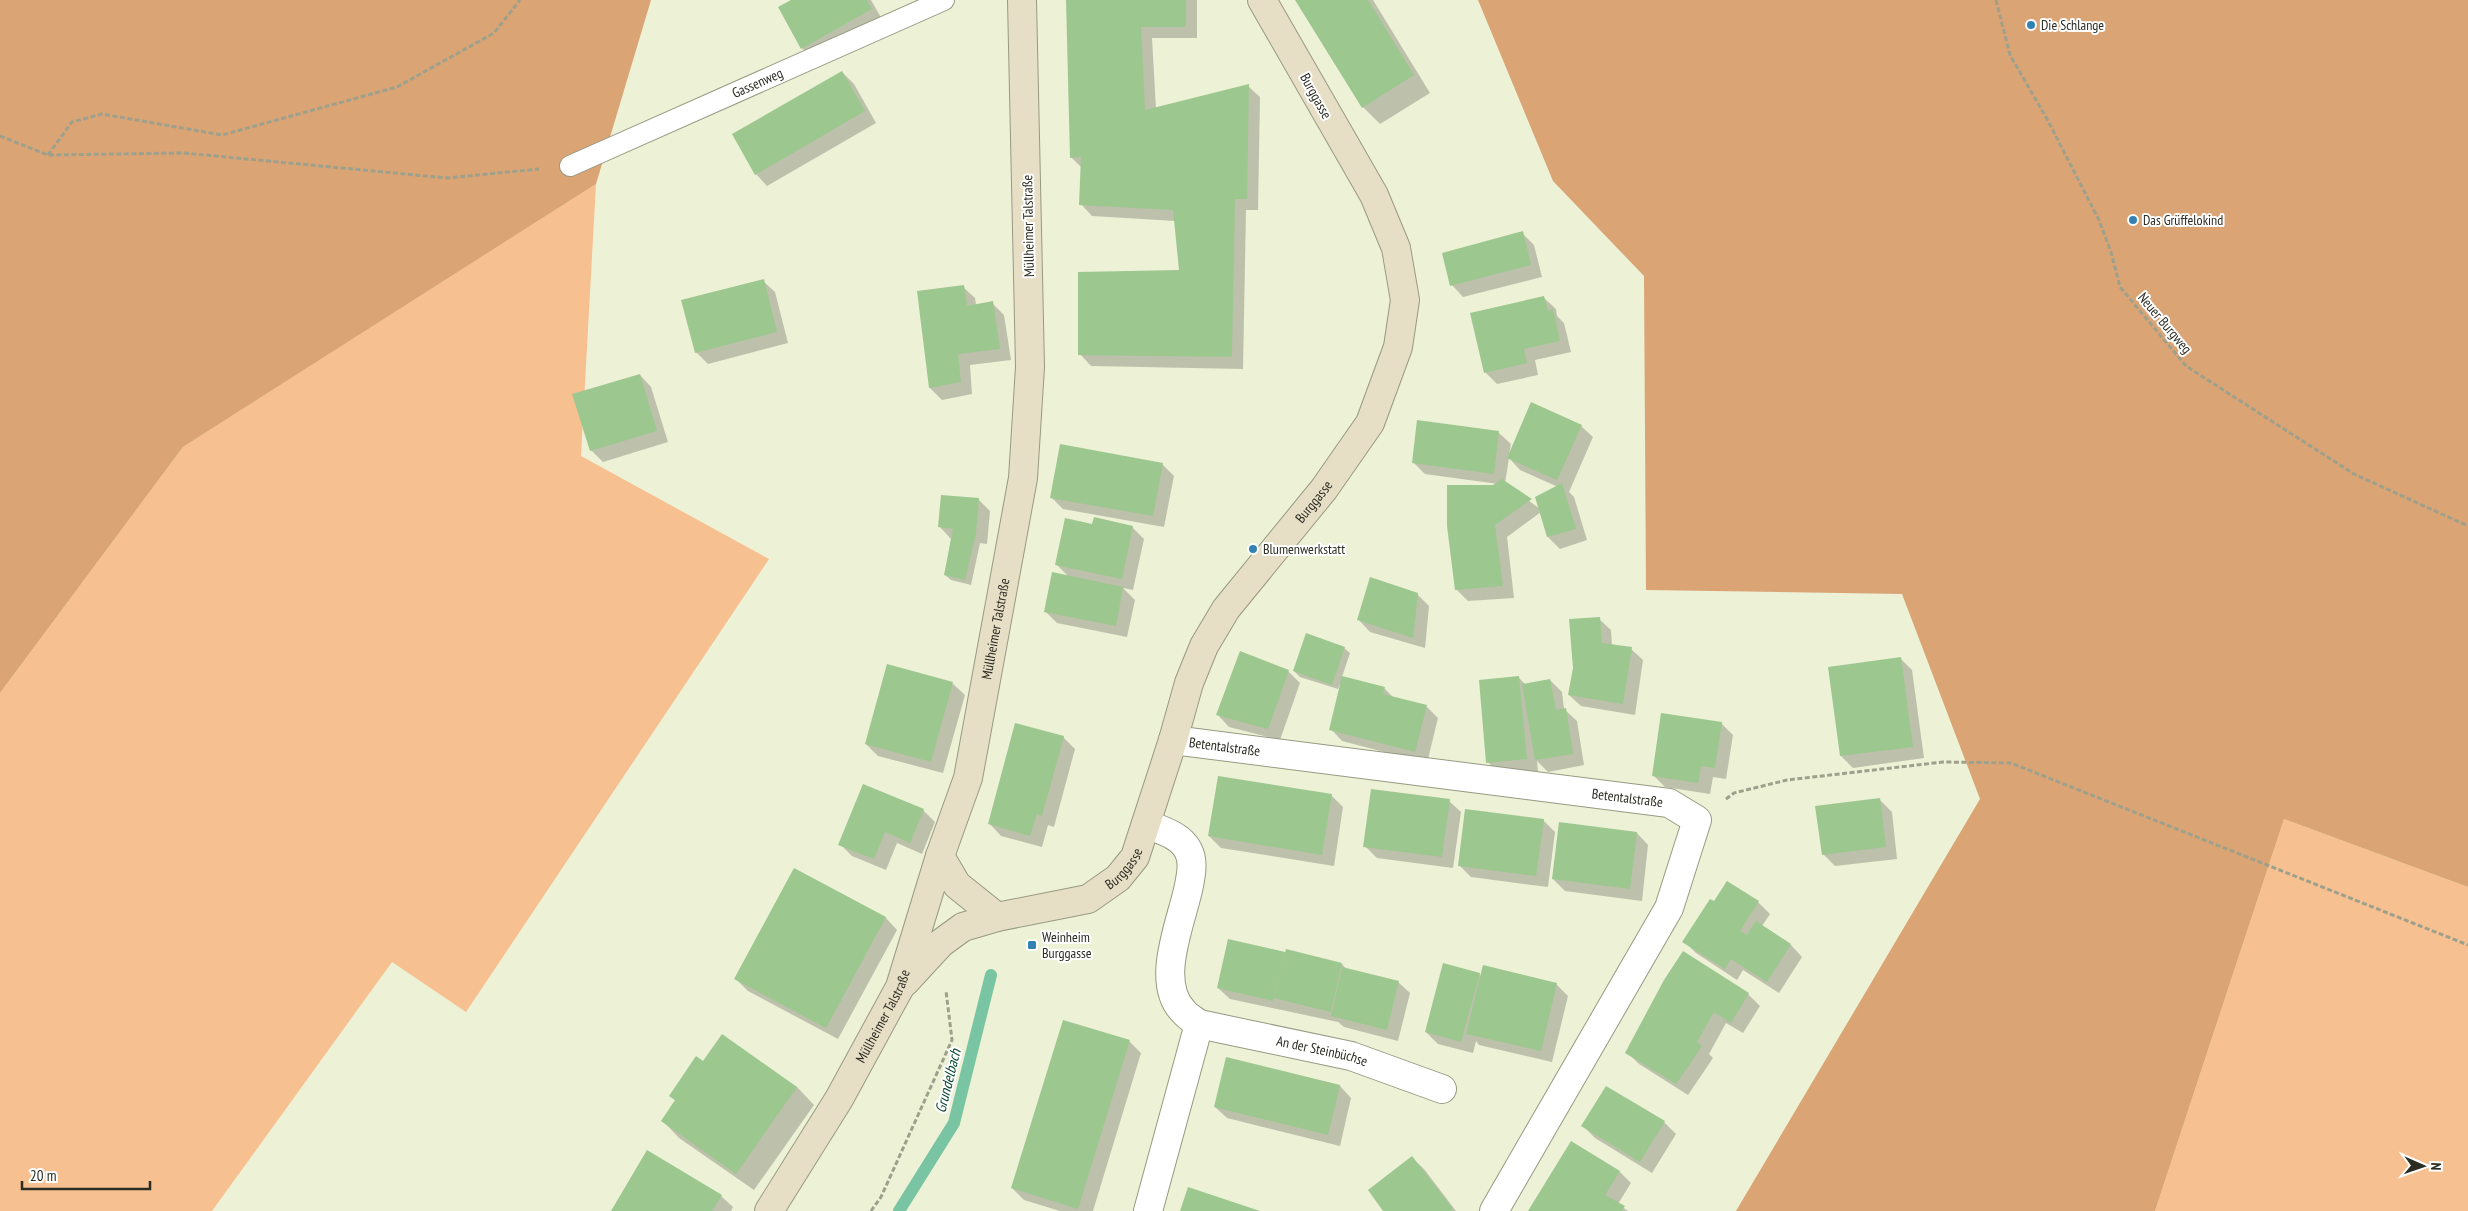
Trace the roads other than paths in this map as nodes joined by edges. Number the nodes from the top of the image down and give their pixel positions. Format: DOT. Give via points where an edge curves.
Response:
graph roads {
  1 [pos="944,0"];
  2 [pos="1022,0"];
  3 [pos="1262,0"];
  4 [pos="570,166"];
  5 [pos="1174,740"];
  6 [pos="1146,824"];
  7 [pos="940,856"];
  8 [pos="997,917"];
  9 [pos="900,987"];
  10 [pos="1199,1024"];
  11 [pos="1442,1089"];
  12 [pos="769,1211"];
  13 [pos="1148,1211"];
  14 [pos="1494,1211"];
  1 -- 4 [label="lane, Gassenweg"];
  2 -- 7 [label="main road, Müllheimer Talstraße" via="1030,358 1023,478 968,778"];
  3 -- 5 [label="main road, Burggasse" via="1374,195 1396,248 1404,300 1398,348 1370,423 1324,488 1226,609 1204,646 1189,683"];
  5 -- 6 [label="main road, Burggasse"];
  5 -- 14 [label="street, Betentalstraße" via="1669,804 1697,820 1669,908"];
  6 -- 8 [label="main road, Burggasse" via="1135,857 1118,878 1088,899"];
  6 -- 10 [label="street, An der Steinbüchse" via="1181,841 1189,851 1192,868 1174,940 1172,980 1182,1011"];
  7 -- 8 [label="main road" via="957,885"];
  7 -- 9 [label="main road, Müllheimer Talstraße"];
  8 -- 9 [label="main road, Burggasse" via="963,927 941,943"];
  9 -- 12 [label="main road, Müllheimer Talstraße" via="839,1099"];
  10 -- 11 [label="street, An der Steinbüchse" via="1351,1056"];
  10 -- 13 [label="street"];
}
